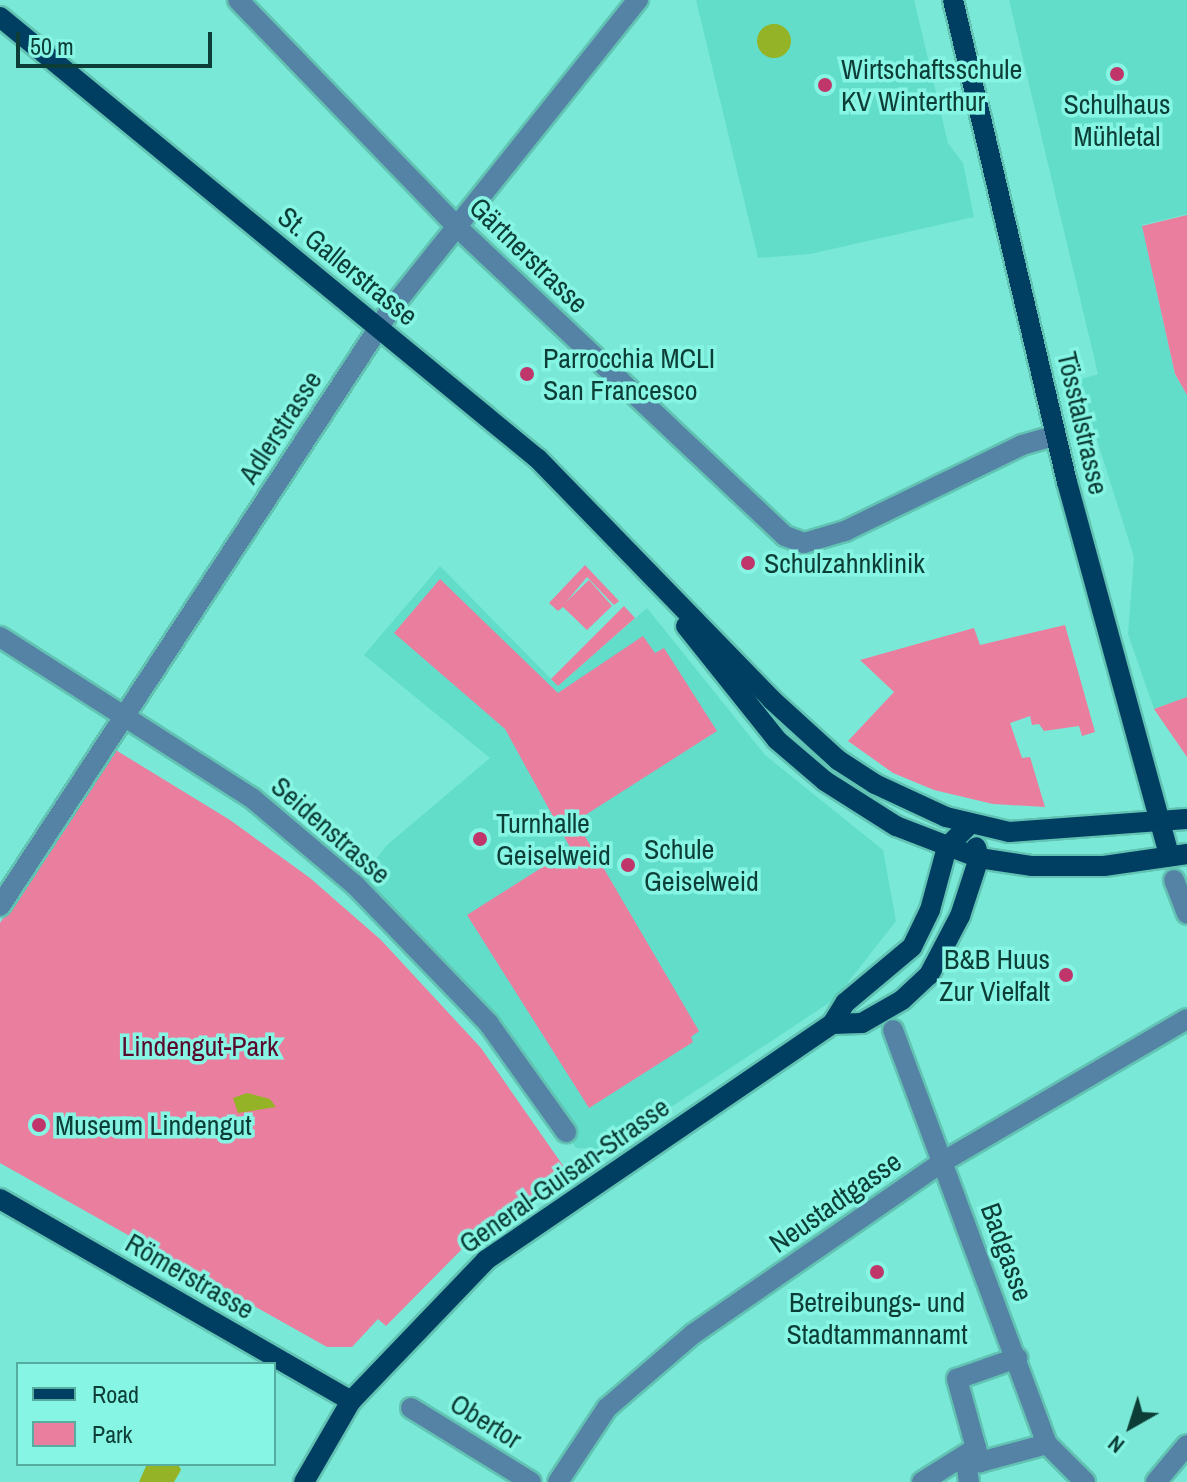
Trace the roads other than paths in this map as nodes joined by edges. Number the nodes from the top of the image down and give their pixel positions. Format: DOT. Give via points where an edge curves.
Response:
graph roads {
  1 [pos="238,0"];
  2 [pos="638,0"];
  3 [pos="953,0"];
  4 [pos="0,17"];
  5 [pos="456,226"];
  6 [pos="378,328"];
  7 [pos="1056,435"];
  8 [pos="648,571"];
  9 [pos="0,637"];
  10 [pos="123,717"];
  11 [pos="1187,819"];
  12 [pos="1159,823"];
  13 [pos="970,824"];
  14 [pos="947,847"];
  15 [pos="1178,855"];
  16 [pos="979,858"];
  17 [pos="1174,880"];
  18 [pos="0,906"];
  19 [pos="1187,914"];
  20 [pos="1187,1019"];
  21 [pos="832,1024"];
  22 [pos="893,1030"];
  23 [pos="566,1132"];
  24 [pos="944,1161"];
  25 [pos="0,1199"];
  26 [pos="1017,1358"];
  27 [pos="351,1401"];
  28 [pos="411,1408"];
  29 [pos="1047,1444"];
  30 [pos="1187,1445"];
  31 [pos="976,1448"];
  32 [pos="304,1482"];
  33 [pos="531,1482"];
  34 [pos="558,1482"];
  35 [pos="922,1482"];
  36 [pos="969,1482"];
  37 [pos="1085,1482"];
  38 [pos="1156,1482"];
  1 -- 5 [label="street, Gärtnerstrasse"];
  2 -- 5 [label="street, Adlerstrasse"];
  3 -- 7 [label="main road, Tösstalstrasse"];
  4 -- 6 [label="main road, St. Gallerstrasse"];
  5 -- 6 [label="street, Adlerstrasse"];
  5 -- 7 [label="street, Gärtnerstrasse" via="769,526 804,543 845,531 1022,445"];
  6 -- 8 [label="main road, St. Gallerstrasse" via="538,459"];
  6 -- 10 [label="street, Adlerstrasse"];
  7 -- 12 [label="main road, Tösstalstrasse"];
  8 -- 13 [label="main road, St. Gallerstrasse" via="771,699 838,760 898,796"];
  8 -- 14 [label="main road, St. Gallerstrasse" via="714,665 777,740 863,807"];
  9 -- 10 [label="street, Seidenstrasse"];
  10 -- 18 [label="street, Adlerstrasse"];
  10 -- 23 [label="street, Seidenstrasse" via="252,798 355,885 489,1024"];
  11 -- 12 [label="main road"];
  12 -- 13 [label="main road" via="1009,832"];
  12 -- 15 [label="main road, Tösstalstrasse"];
  13 -- 14 [label="main road, General-Guisan-Strasse"];
  13 -- 16 [label="main road"];
  14 -- 16 [label="main road"];
  14 -- 21 [label="main road, General-Guisan-Strasse" via="930,910 912,947 845,1003"];
  15 -- 16 [label="main road" via="1065,868"];
  16 -- 21 [label="main road, General-Guisan-Strasse" via="960,916 929,975 902,1000 862,1023"];
  17 -- 19 [label="street"];
  20 -- 24 [label="street, Neustadtgasse"];
  21 -- 27 [label="main road, General-Guisan-Strasse" via="486,1260"];
  22 -- 24 [label="street, Badgasse"];
  24 -- 26 [label="street, Badgasse"];
  24 -- 34 [label="street, Neustadtgasse" via="640,1376 607,1408"];
  25 -- 27 [label="main road, Römerstrasse"];
  26 -- 29 [label="street, Badgasse"];
  26 -- 31 [label="street" via="957,1379"];
  27 -- 32 [label="main road, General-Guisan-Strasse"];
  28 -- 33 [label="street, Obertor"];
  29 -- 31 [label="street" via="980,1462"];
  29 -- 37 [label="street, Badgasse"];
  30 -- 38 [label="street"];
  31 -- 35 [label="street"];
  31 -- 36 [label="street" via="967,1467"];
}
